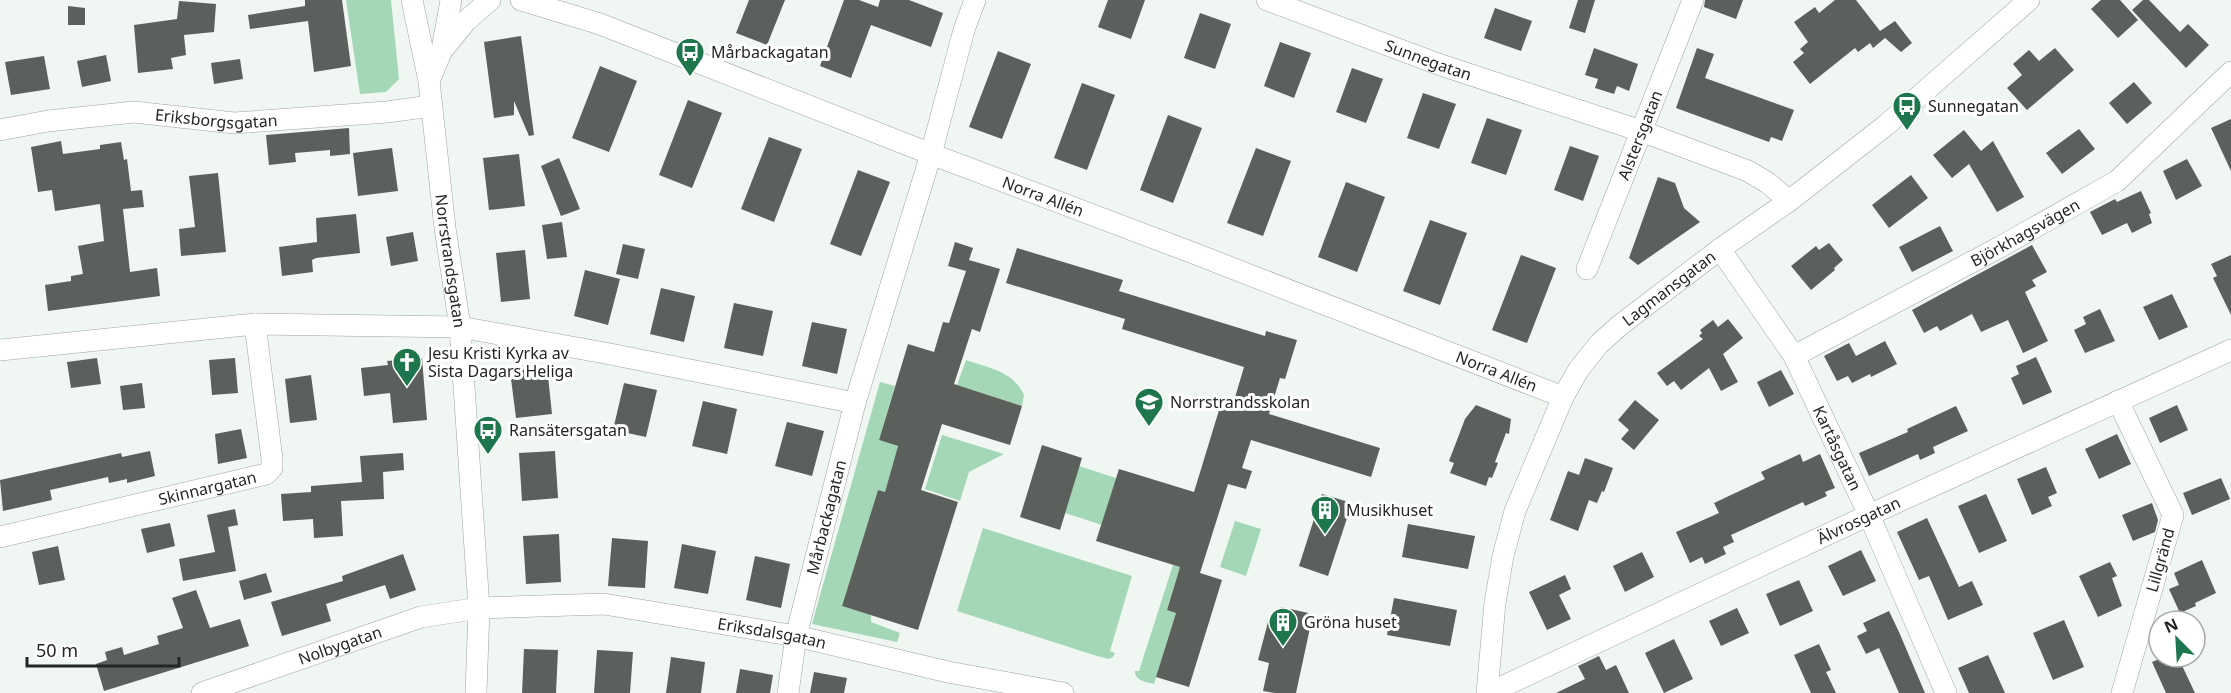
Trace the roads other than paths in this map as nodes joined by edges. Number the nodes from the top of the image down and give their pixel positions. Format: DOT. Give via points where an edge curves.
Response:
graph roads {
  1 [pos="412,0"];
  2 [pos="451,0"];
  3 [pos="490,0"];
  4 [pos="521,0"];
  5 [pos="975,0"];
  6 [pos="1267,0"];
  7 [pos="1693,0"];
  8 [pos="2029,0"];
  9 [pos="442,50"];
  10 [pos="2231,72"];
  11 [pos="429,81"];
  12 [pos="431,106"];
  13 [pos="0,130"];
  14 [pos="1641,131"];
  15 [pos="931,154"];
  16 [pos="1789,201"];
  17 [pos="1720,249"];
  18 [pos="1587,269"];
  19 [pos="255,324"];
  20 [pos="460,327"];
  21 [pos="0,350"];
  22 [pos="2231,350"];
  23 [pos="1794,356"];
  24 [pos="1563,397"];
  25 [pos="2118,401"];
  26 [pos="855,402"];
  27 [pos="1869,515"];
  28 [pos="0,537"];
  29 [pos="479,608"];
  30 [pos="796,636"];
  31 [pos="202,693"];
  32 [pos="476,693"];
  33 [pos="788,693"];
  34 [pos="1064,693"];
  35 [pos="1488,693"];
  36 [pos="1946,693"];
  37 [pos="2122,693"];
  1 -- 11 [label="street, Norrstrandsgatan"];
  2 -- 9 [label="street, Norrstrandsgatan"];
  3 -- 9 [label="street, Norrstrandsgatan"];
  4 -- 15 [label="street, Norra Allén" via="600,24"];
  5 -- 15 [label="street, Mårbackagatan"];
  6 -- 14 [label="street, Sunnegatan" via="1438,64"];
  7 -- 14 [label="street, Alstersgatan"];
  8 -- 16 [label="street, Lagmansgatan" via="1886,126"];
  9 -- 11 [label="street, Norrstrandsgatan"];
  10 -- 23 [label="street, Björkhagsvägen" via="2116,181"];
  11 -- 12 [label="street, Norrstrandsgatan"];
  12 -- 13 [label="street, Eriksborgsgatan" via="234,123 134,112"];
  12 -- 20 [label="street, Norrstrandsgatan"];
  14 -- 16 [label="street, Sunnegatan" via="1748,171"];
  14 -- 18 [label="street, Alstersgatan"];
  15 -- 24 [label="street, Norra Allén"];
  15 -- 26 [label="street, Mårbackagatan"];
  16 -- 17 [label="street, Lagmansgatan"];
  17 -- 23 [label="street, Kartåsgatan"];
  17 -- 24 [label="street, Lagmansgatan" via="1599,344"];
  19 -- 20 [label="street"];
  19 -- 21 [label="street"];
  19 -- 28 [label="street, Skinnargatan" via="272,459 272,468 266,474"];
  20 -- 26 [label="street"];
  20 -- 29 [label="street, Norrstrandsgatan"];
  22 -- 25 [label="street, Älvrosgatan"];
  23 -- 27 [label="street, Kartåsgatan"];
  24 -- 35 [label="street, Lagmansgatan" via="1515,511 1503,556"];
  25 -- 27 [label="street, Älvrosgatan"];
  25 -- 37 [label="street, Lillgränd" via="2173,514"];
  26 -- 30 [label="street, Mårbackagatan"];
  27 -- 35 [label="street, Älvrosgatan"];
  27 -- 36 [label="street, Kartåsgatan"];
  29 -- 30 [label="street, Eriksdalsgatan" via="604,604"];
  29 -- 31 [label="street, Nolbygatan" via="421,617"];
  29 -- 32 [label="street, Norrstrandsgatan"];
  30 -- 33 [label="street, Mårbackagatan"];
  30 -- 34 [label="street, Eriksdalsgatan" via="948,672"];
}
